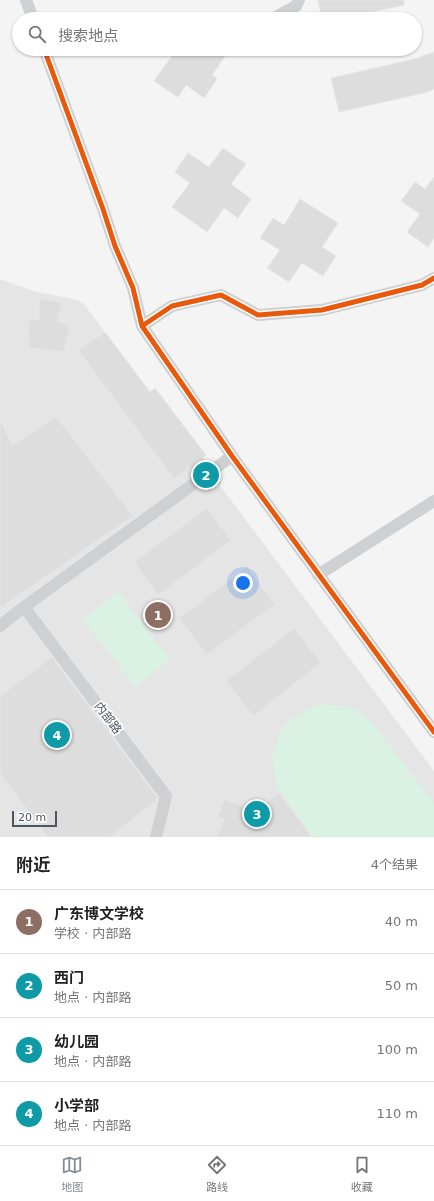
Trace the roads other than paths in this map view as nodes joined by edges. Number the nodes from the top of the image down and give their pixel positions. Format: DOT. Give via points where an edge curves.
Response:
graph roads {
  1 [pos="26,0"];
  2 [pos="298,0"];
  3 [pos="30,12"];
  4 [pos="285,12"];
  5 [pos="47,56"];
  6 [pos="434,278"];
  7 [pos="142,326"];
  8 [pos="232,456"];
  9 [pos="434,501"];
  10 [pos="318,575"];
  11 [pos="24,607"];
  12 [pos="0,626"];
  13 [pos="434,732"];
  14 [pos="156,837"];
  1 -- 3 [label="street"];
  2 -- 4 [label="street" via="296,6"];
  5 -- 7 [label="street" via="115,246 133,288"];
  6 -- 7 [label="street" via="422,285 322,310 258,315 221,295 172,306"];
  7 -- 8 [label="street"];
  8 -- 10 [label="street"];
  8 -- 11 [label="street"];
  9 -- 10 [label="street"];
  10 -- 13 [label="street"];
  11 -- 12 [label="street"];
  11 -- 14 [label="street, 内部路" via="166,796"];
}
